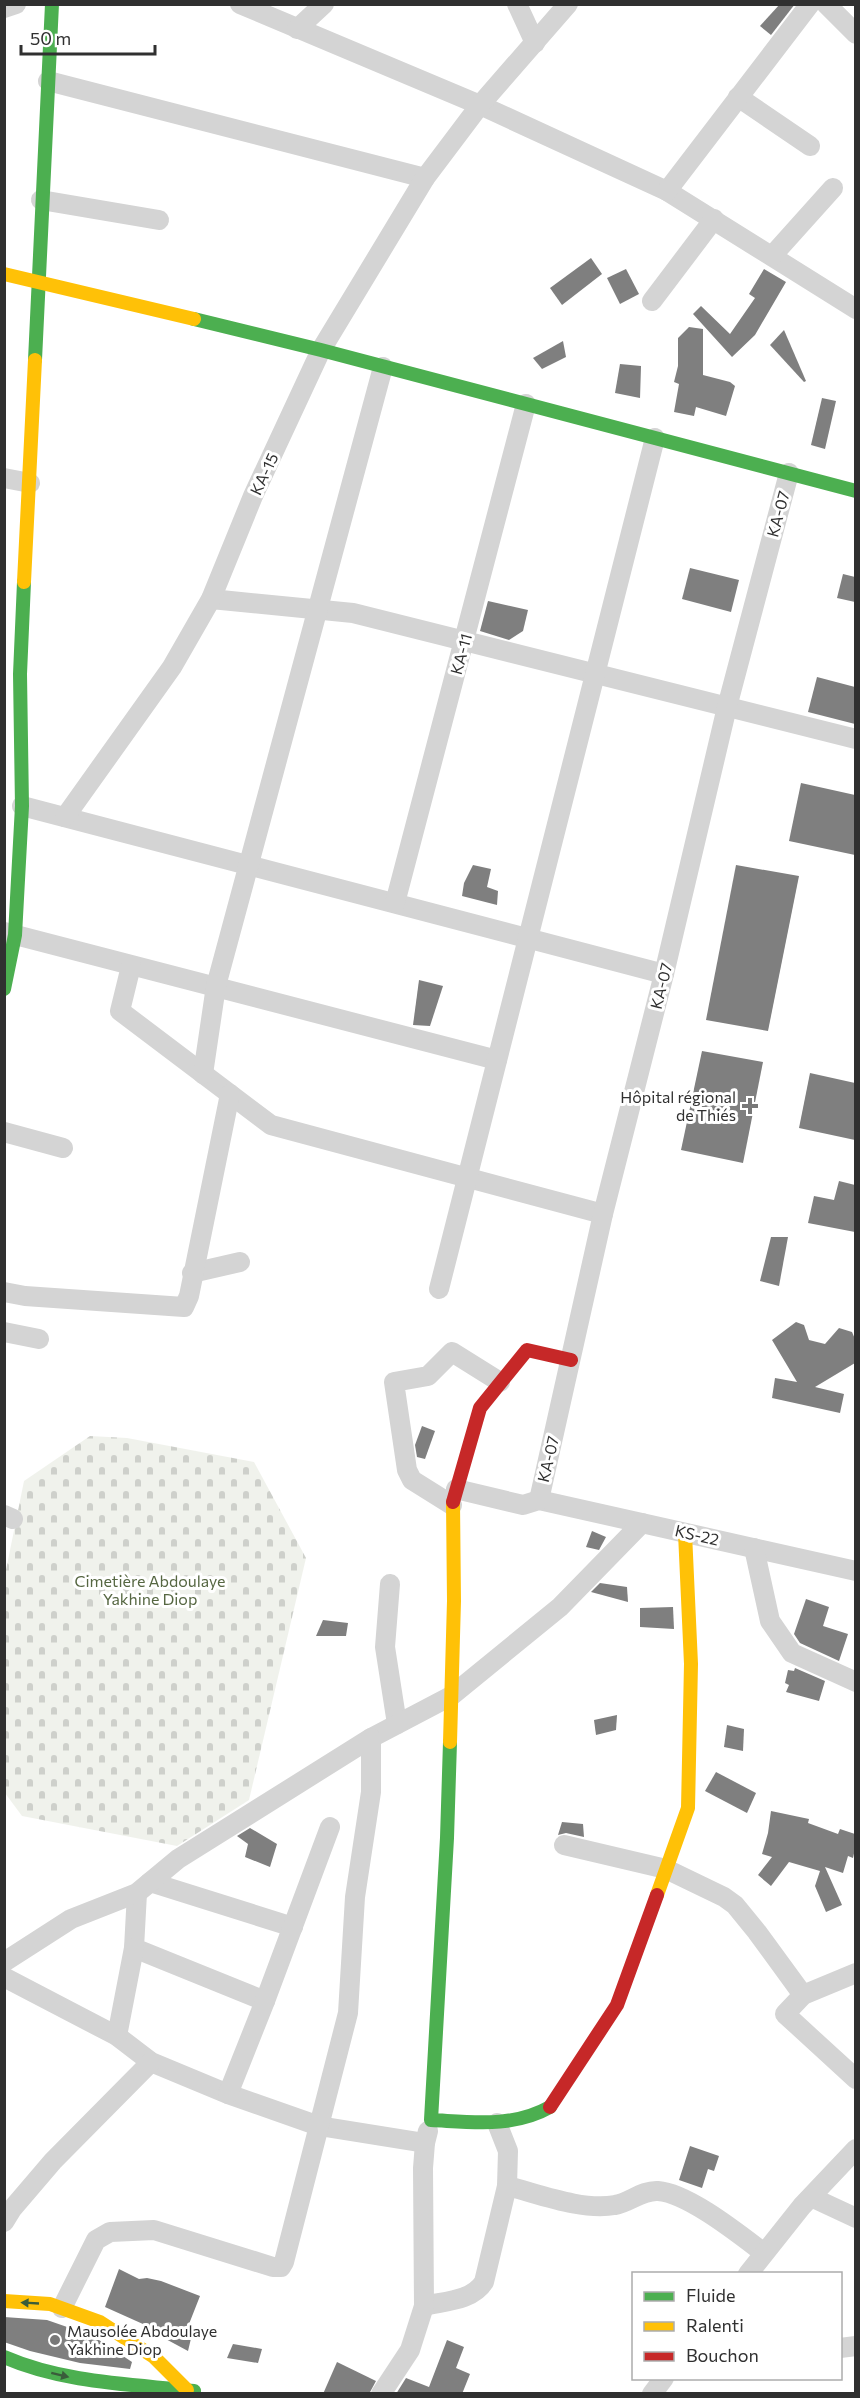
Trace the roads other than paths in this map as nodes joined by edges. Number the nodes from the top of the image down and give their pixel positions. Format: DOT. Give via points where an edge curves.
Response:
graph roads {
  1 [pos="16,4"];
  2 [pos="52,4"];
  3 [pos="240,4"];
  4 [pos="324,4"];
  5 [pos="517,4"];
  6 [pos="568,4"];
  7 [pos="810,4"];
  8 [pos="826,4"];
  9 [pos="4,8"];
  10 [pos="297,29"];
  11 [pos="855,33"];
  12 [pos="535,43"];
  13 [pos="48,81"];
  14 [pos="738,97"];
  15 [pos="480,105"];
  16 [pos="810,146"];
  17 [pos="425,178"];
  18 [pos="832,188"];
  19 [pos="667,191"];
  20 [pos="41,200"];
  21 [pos="714,219"];
  22 [pos="159,220"];
  23 [pos="772,256"];
  24 [pos="4,274"];
  25 [pos="40,283"];
  26 [pos="652,301"];
  27 [pos="855,309"];
  28 [pos="321,350"];
  29 [pos="383,367"];
  30 [pos="526,404"];
  31 [pos="655,438"];
  32 [pos="789,473"];
  33 [pos="4,478"];
  34 [pos="30,483"];
  35 [pos="855,491"];
  36 [pos="211,599"];
  37 [pos="317,610"];
  38 [pos="464,641"];
  39 [pos="12,672"];
  40 [pos="595,674"];
  41 [pos="727,707"];
  42 [pos="855,739"];
  43 [pos="13,767"];
  44 [pos="22,806"];
  45 [pos="65,817"];
  46 [pos="249,865"];
  47 [pos="395,903"];
  48 [pos="10,933"];
  49 [pos="528,938"];
  50 [pos="131,966"];
  51 [pos="664,974"];
  52 [pos="216,986"];
  53 [pos="4,989"];
  54 [pos="497,1060"];
  55 [pos="203,1074"];
  56 [pos="230,1094"];
  57 [pos="4,1132"];
  58 [pos="63,1148"];
  59 [pos="467,1178"];
  60 [pos="603,1214"];
  61 [pos="240,1262"];
  62 [pos="192,1274"];
  63 [pos="439,1289"];
  64 [pos="4,1292"];
  65 [pos="4,1332"];
  66 [pos="39,1339"];
  67 [pos="571,1360"];
  68 [pos="500,1383"];
  69 [pos="454,1497"];
  70 [pos="539,1500"];
  71 [pos="642,1523"];
  72 [pos="685,1533"];
  73 [pos="754,1548"];
  74 [pos="855,1571"];
  75 [pos="390,1584"];
  76 [pos="855,1682"];
  77 [pos="452,1696"];
  78 [pos="397,1724"];
  79 [pos="371,1738"];
  80 [pos="330,1827"];
  81 [pos="564,1845"];
  82 [pos="666,1869"];
  83 [pos="143,1888"];
  84 [pos="292,1927"];
  85 [pos="134,1948"];
  86 [pos="4,1962"];
  87 [pos="855,1973"];
  88 [pos="4,1977"];
  89 [pos="803,1995"];
  90 [pos="265,2001"];
  91 [pos="117,2036"];
  92 [pos="151,2062"];
  93 [pos="855,2079"];
  94 [pos="228,2094"];
  95 [pos="431,2120"];
  96 [pos="497,2123"];
  97 [pos="319,2126"];
  98 [pos="424,2143"];
  99 [pos="855,2149"];
  100 [pos="507,2186"];
  101 [pos="811,2197"];
  102 [pos="855,2218"];
  103 [pos="4,2222"];
  104 [pos="764,2253"];
  105 [pos="750,2272"];
  106 [pos="4,2301"];
  107 [pos="424,2306"];
  108 [pos="62,2308"];
  109 [pos="4,2356"];
  110 [pos="663,2380"];
  111 [pos="121,2389"];
  112 [pos="194,2392"];
  113 [pos="381,2394"];
  114 [pos="651,2394"];
  1 -- 9 [label="street"];
  2 -- 13 [label="street"];
  3 -- 10 [label="street"];
  4 -- 10 [label="street"];
  5 -- 12 [label="street"];
  6 -- 12 [label="street, KA-15"];
  7 -- 14 [label="street"];
  8 -- 11 [label="street"];
  10 -- 15 [label="street"];
  12 -- 15 [label="street, KA-15"];
  13 -- 17 [label="street"];
  13 -- 20 [label="street"];
  14 -- 16 [label="street"];
  14 -- 19 [label="street"];
  15 -- 17 [label="street, KA-15"];
  15 -- 19 [label="street"];
  17 -- 28 [label="street, KA-15"];
  18 -- 23 [label="street"];
  19 -- 21 [label="street"];
  20 -- 22 [label="street"];
  20 -- 25 [label="street"];
  21 -- 23 [label="street"];
  21 -- 26 [label="street"];
  23 -- 27 [label="street"];
  24 -- 25 [label="street"];
  25 -- 28 [label="street"];
  25 -- 34 [label="street"];
  28 -- 29 [label="street"];
  28 -- 36 [label="street, KA-15" via="253,496"];
  29 -- 30 [label="street"];
  29 -- 37 [label="street"];
  30 -- 31 [label="street"];
  30 -- 38 [label="street, KA-11"];
  31 -- 32 [label="street"];
  31 -- 40 [label="street"];
  32 -- 35 [label="street"];
  32 -- 41 [label="street, KA-07"];
  33 -- 34 [label="street"];
  34 -- 39 [label="street"];
  36 -- 37 [label="street"];
  36 -- 45 [label="street, KA-15" via="172,668"];
  37 -- 38 [label="street" via="353,613"];
  37 -- 46 [label="street"];
  38 -- 40 [label="street"];
  38 -- 47 [label="street, KA-11"];
  39 -- 43 [label="street"];
  40 -- 41 [label="street"];
  40 -- 49 [label="street"];
  41 -- 42 [label="street"];
  41 -- 51 [label="street, KA-07"];
  43 -- 44 [label="street"];
  44 -- 45 [label="street"];
  44 -- 48 [label="street"];
  45 -- 46 [label="street"];
  46 -- 47 [label="street"];
  46 -- 52 [label="street"];
  47 -- 49 [label="street"];
  48 -- 50 [label="street"];
  48 -- 53 [label="street"];
  49 -- 51 [label="street"];
  49 -- 54 [label="street"];
  50 -- 52 [label="street"];
  50 -- 55 [label="street" via="120,1011"];
  51 -- 60 [label="street, KA-07"];
  52 -- 54 [label="street"];
  52 -- 55 [label="street"];
  54 -- 59 [label="street"];
  55 -- 56 [label="street"];
  56 -- 59 [label="street" via="271,1125"];
  56 -- 62 [label="street"];
  57 -- 58 [label="street"];
  59 -- 60 [label="street"];
  59 -- 63 [label="street"];
  60 -- 67 [label="street, KA-07"];
  61 -- 62 [label="street"];
  62 -- 64 [label="street" via="184,1307"];
  65 -- 66 [label="street"];
  67 -- 68 [label="street" via="526,1350"];
  67 -- 70 [label="street, KA-07"];
  68 -- 69 [label="street" via="480,1408"];
  68 -- 69 [label="street, KS-22" via="452,1352 428,1376 394,1382 407,1470 412,1480"];
  69 -- 70 [label="street, KS-22" via="523,1505"];
  69 -- 77 [label="street"];
  70 -- 71 [label="street, KS-22"];
  71 -- 72 [label="street, KS-22"];
  71 -- 77 [label="street" via="560,1607"];
  72 -- 73 [label="street, KS-22"];
  72 -- 82 [label="street" via="691,1664 688,1808"];
  73 -- 74 [label="street, KS-22"];
  73 -- 76 [label="street" via="770,1622 792,1653"];
  75 -- 78 [label="street" via="385,1647"];
  77 -- 78 [label="street"];
  77 -- 95 [label="street"];
  78 -- 79 [label="street"];
  79 -- 83 [label="street" via="178,1859"];
  79 -- 97 [label="street" via="371,1792 355,1897 348,2013"];
  80 -- 84 [label="street"];
  81 -- 82 [label="street"];
  82 -- 89 [label="street" via="735,1905"];
  82 -- 96 [label="street" via="617,2005 553,2105 542,2113"];
  83 -- 84 [label="street"];
  83 -- 85 [label="street"];
  83 -- 86 [label="street" via="71,1919"];
  84 -- 90 [label="street"];
  85 -- 90 [label="street"];
  85 -- 91 [label="street"];
  87 -- 89 [label="street"];
  88 -- 91 [label="street"];
  89 -- 93 [label="street" via="784,2014"];
  90 -- 94 [label="street"];
  91 -- 92 [label="street"];
  92 -- 94 [label="street"];
  92 -- 103 [label="street" via="53,2162"];
  94 -- 97 [label="street"];
  95 -- 96 [label="street"];
  95 -- 98 [label="street"];
  96 -- 100 [label="street" via="508,2151"];
  97 -- 98 [label="street"];
  97 -- 108 [label="street" via="281,2267 154,2230 110,2232 96,2240"];
  98 -- 107 [label="street"];
  99 -- 101 [label="street"];
  100 -- 104 [label="street" via="591,2207 616,2205 657,2191 681,2198"];
  100 -- 107 [label="street" via="484,2282 478,2292"];
  101 -- 102 [label="street"];
  101 -- 104 [label="street"];
  104 -- 105 [label="street"];
  108 -- 106 [label="street, one-way"];
  107 -- 113 [label="street" via="410,2350"];
  108 -- 112 [label="street" via="100,2322 154,2357"];
  109 -- 111 [label="street, one-way" via="25,2366"];
  110 -- 114 [label="street"];
  111 -- 112 [label="street"];
}
